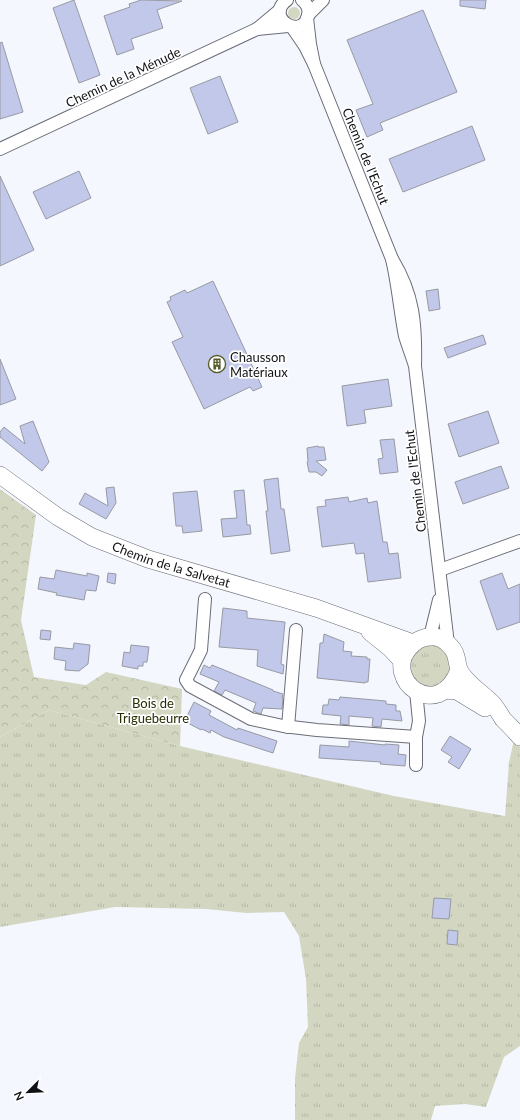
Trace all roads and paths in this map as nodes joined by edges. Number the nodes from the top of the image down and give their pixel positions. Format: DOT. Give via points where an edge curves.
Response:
graph roads {
  1 [pos="302,0"];
  2 [pos="306,0"];
  3 [pos="323,0"];
  4 [pos="282,4"];
  5 [pos="308,17"];
  6 [pos="290,26"];
  7 [pos="257,29"];
  8 [pos="314,64"];
  9 [pos="0,149"];
  10 [pos="0,474"];
  11 [pos="520,541"];
  12 [pos="440,570"];
  13 [pos="441,593"];
  14 [pos="205,599"];
  15 [pos="358,622"];
  16 [pos="296,630"];
  17 [pos="430,637"];
  18 [pos="413,643"];
  19 [pos="448,644"];
  20 [pos="402,661"];
  21 [pos="459,670"];
  22 [pos="431,692"];
  23 [pos="504,720"];
  24 [pos="288,727"];
  25 [pos="416,737"];
  26 [pos="520,737"];
  27 [pos="416,765"];
  1 -- 2 [label="street"];
  1 -- 5 [label="street, Chemin de l'Echut" via="308,7"];
  3 -- 5 [label="street"];
  4 -- 6 [label="street, Chemin de l'Echut" via="282,20"];
  4 -- 7 [label="street, Chemin de la Ménude"];
  5 -- 6 [label="street" via="303,24"];
  5 -- 8 [label="street, Chemin de l'Echut"];
  6 -- 7 [label="street, Chemin de la Ménude"];
  6 -- 8 [label="street, Chemin de l'Echut" via="306,46"];
  7 -- 9 [label="street, Chemin de la Ménude"];
  8 -- 12 [label="street, Chemin de l'Echut" via="392,259 407,287 416,336 415,366"];
  10 -- 15 [label="main road, Chemin de la Salvetat" via="58,517 92,537 148,559"];
  11 -- 12 [label="street"];
  12 -- 13 [label="street, Chemin de l'Echut"];
  13 -- 17 [label="street, Chemin de l'Echut"];
  13 -- 19 [label="street, Chemin de l'Echut"];
  14 -- 24 [label="street" via="201,650 186,680 190,686 251,719"];
  15 -- 18 [label="main road, Chemin de la Salvetat"];
  15 -- 20 [label="main road, Chemin de la Salvetat"];
  16 -- 24 [label="street"];
  17 -- 18 [label="main road"];
  17 -- 19 [label="main road" via="439,638"];
  18 -- 20 [label="main road"];
  19 -- 21 [label="main road" via="455,652"];
  20 -- 22 [label="main road" via="402,672 411,688"];
  21 -- 22 [label="main road" via="451,685"];
  21 -- 23 [label="main road"];
  22 -- 23 [label="main road" via="457,691"];
  22 -- 25 [label="street" via="419,721"];
  23 -- 26 [label="main road"];
  24 -- 25 [label="street"];
  25 -- 27 [label="street"];
}
